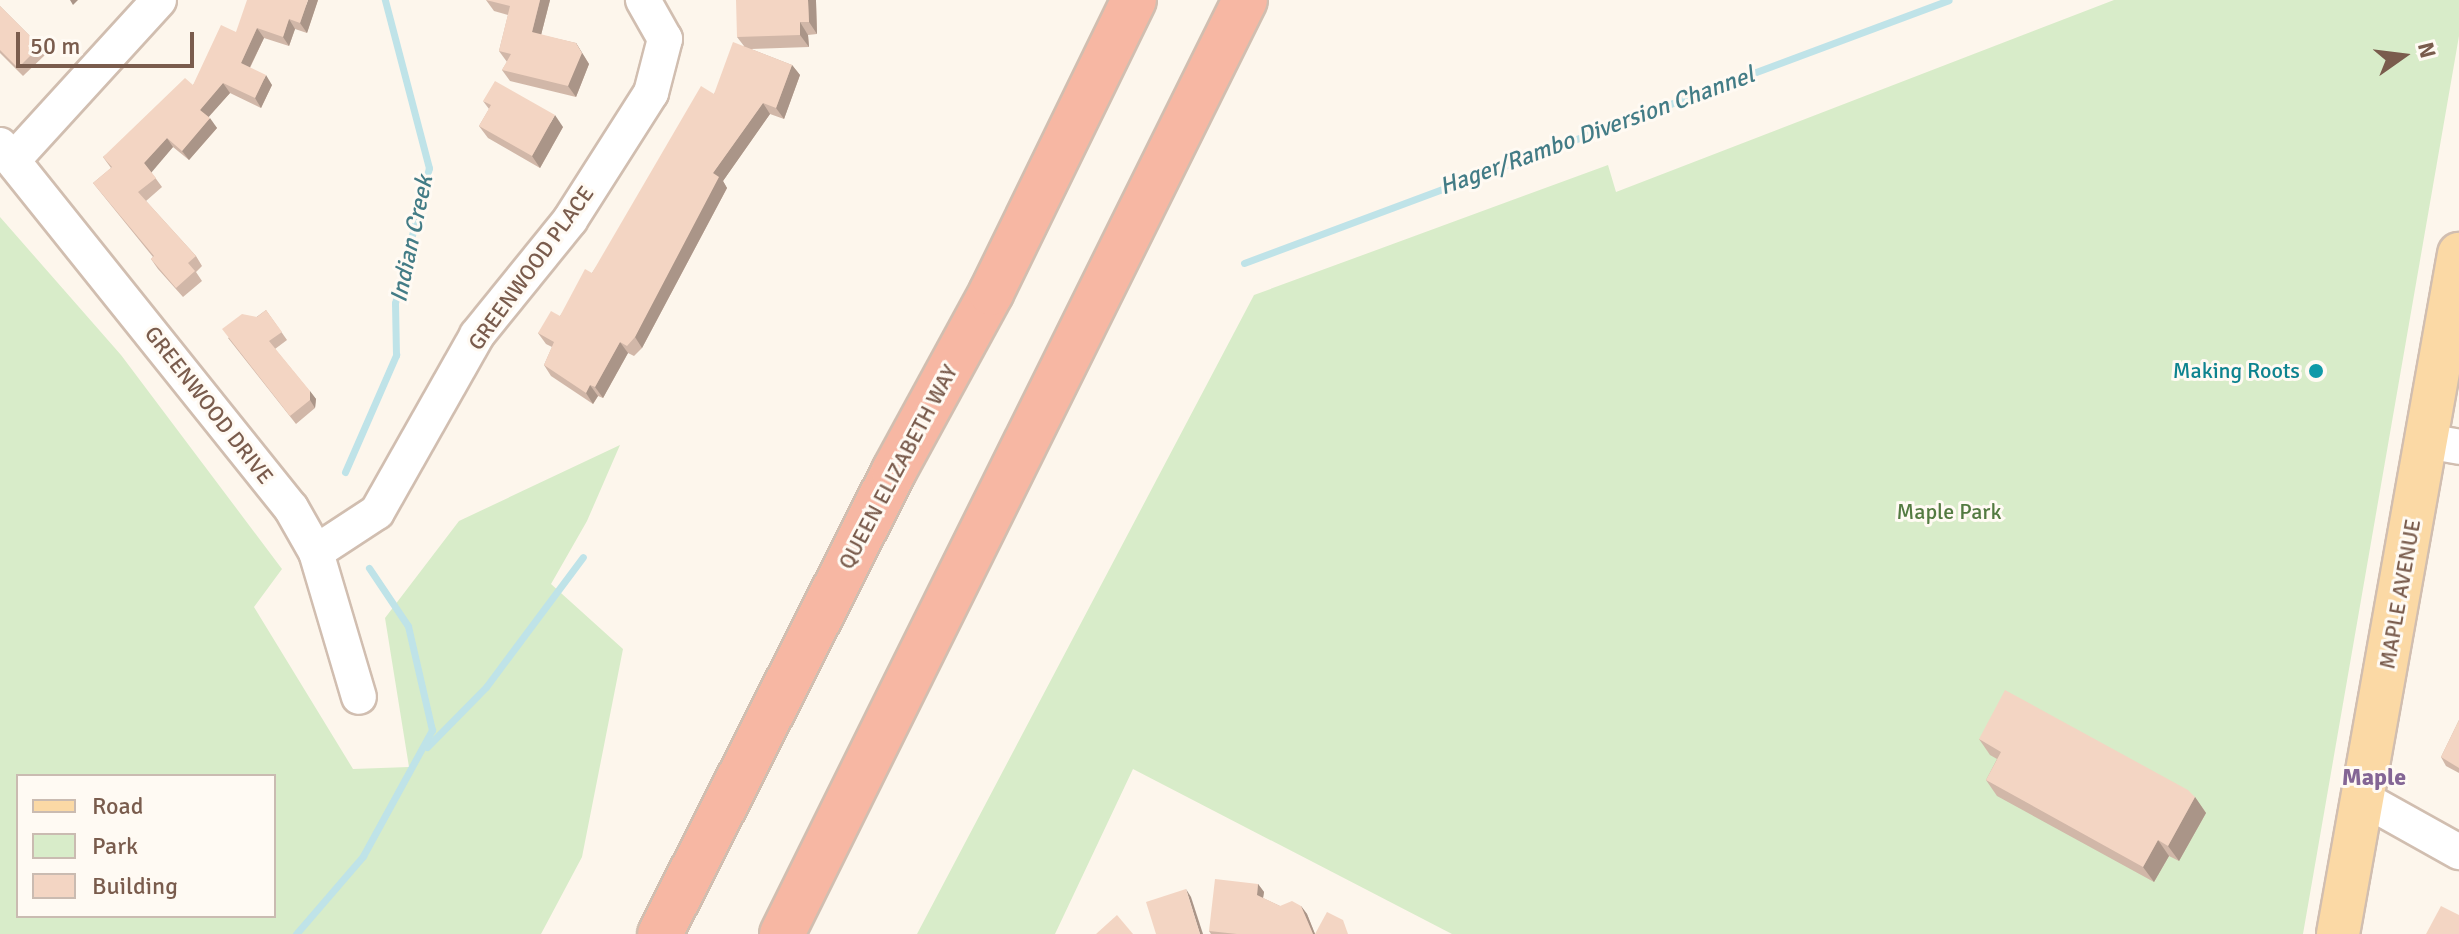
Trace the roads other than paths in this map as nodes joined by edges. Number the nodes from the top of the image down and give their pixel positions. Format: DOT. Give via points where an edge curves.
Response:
graph roads {
  1 [pos="159,0"];
  2 [pos="643,0"];
  3 [pos="1134,0"];
  4 [pos="1245,0"];
  5 [pos="7,152"];
  6 [pos="2459,254"];
  7 [pos="2443,444"];
  8 [pos="316,552"];
  9 [pos="359,697"];
  10 [pos="2364,799"];
  11 [pos="2459,852"];
  12 [pos="660,934"];
  13 [pos="782,934"];
  14 [pos="2338,934"];
  1 -- 5 [label="street"];
  2 -- 8 [label="street, GREENWOOD PLACE" via="665,39 651,93 570,220 477,335 377,512"];
  3 -- 12 [label="highway, QUEEN ELIZABETH WAY" via="991,293 894,471"];
  4 -- 13 [label="highway"];
  5 -- 8 [label="street, GREENWOOD DRIVE" via="291,508"];
  6 -- 7 [label="main road, MAPLE AVENUE"];
  7 -- 10 [label="main road, MAPLE AVENUE"];
  8 -- 9 [label="street, GREENWOOD DRIVE"];
  10 -- 11 [label="street"];
  10 -- 14 [label="main road, MAPLE AVENUE"];
}
